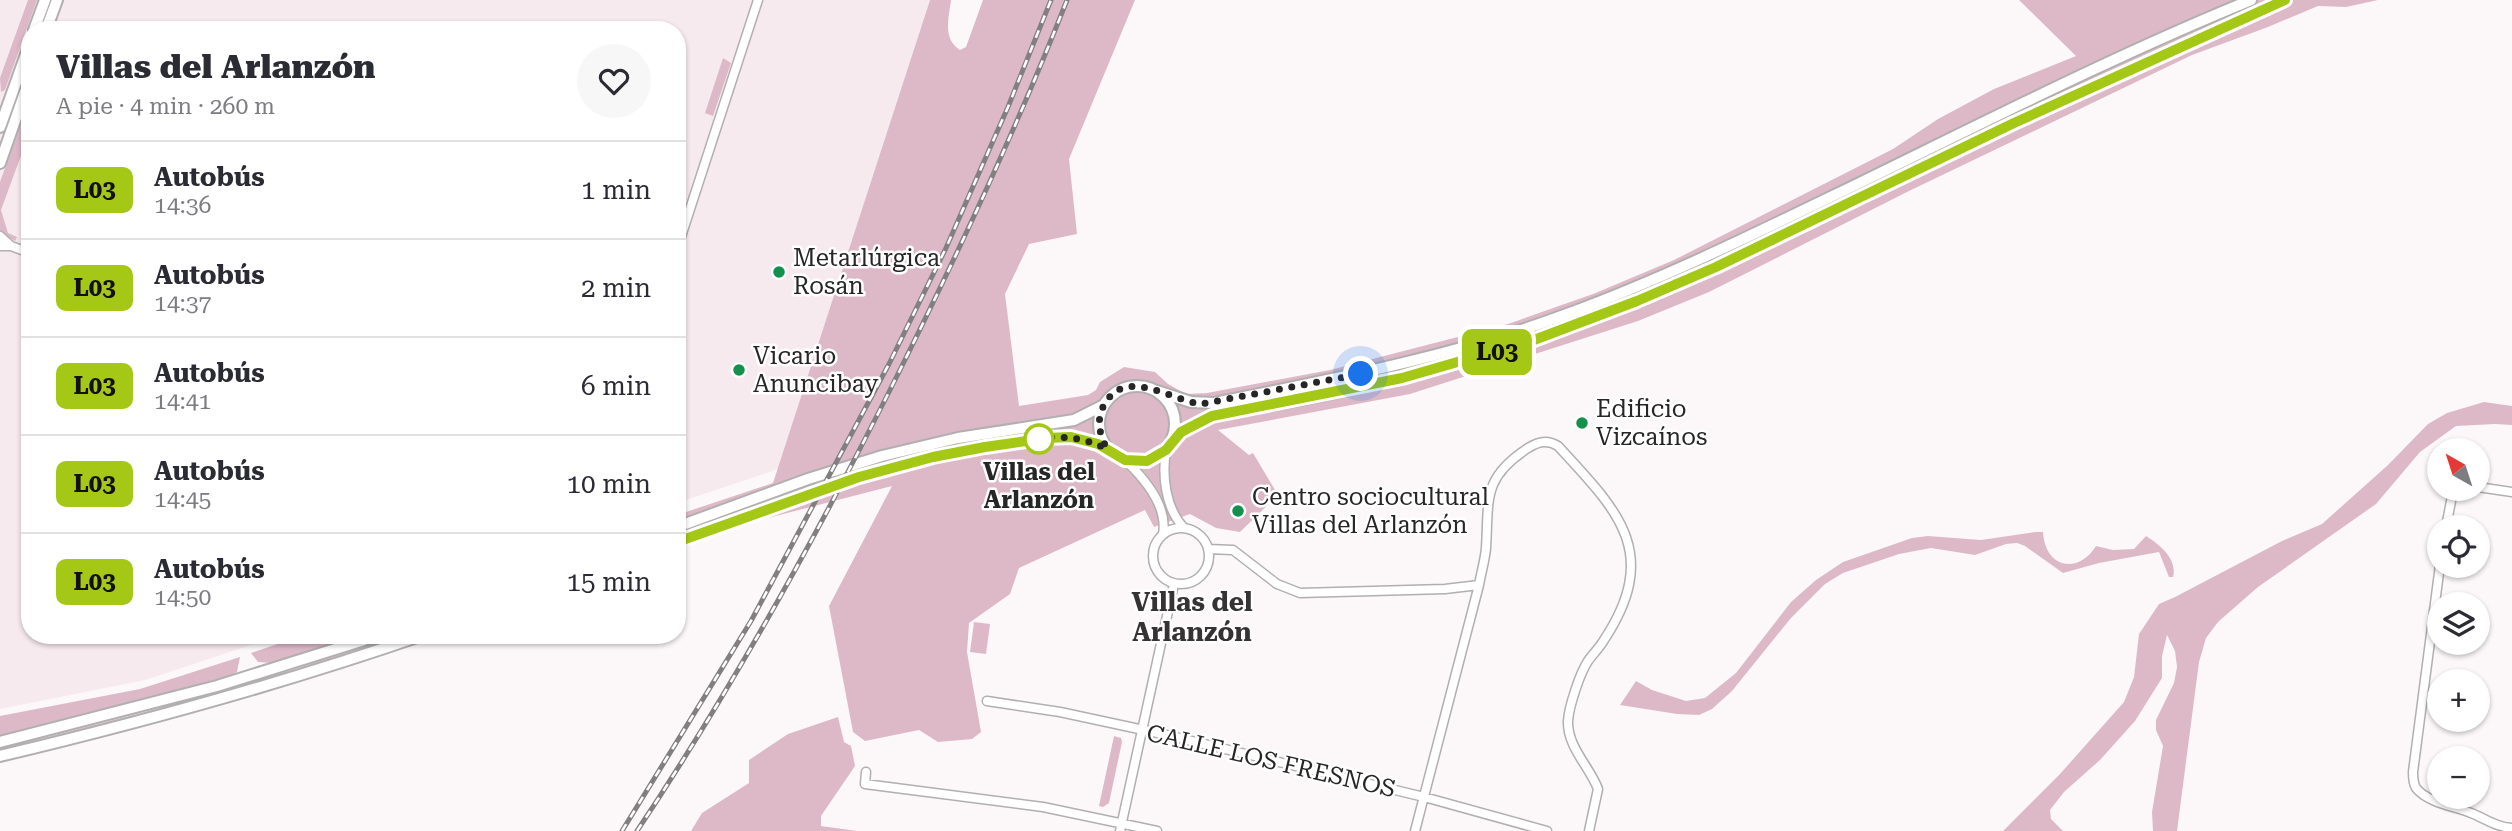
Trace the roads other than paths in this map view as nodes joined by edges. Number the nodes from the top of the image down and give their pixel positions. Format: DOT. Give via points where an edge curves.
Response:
graph roads {
  1 [pos="45,0"];
  2 [pos="57,0"];
  3 [pos="757,0"];
  4 [pos="2251,0"];
  5 [pos="2285,0"];
  6 [pos="37,21"];
  7 [pos="49,21"];
  8 [pos="21,68"];
  9 [pos="21,104"];
  10 [pos="0,127"];
  11 [pos="0,163"];
  12 [pos="686,221"];
  13 [pos="0,236"];
  14 [pos="0,246"];
  15 [pos="12,246"];
  16 [pos="21,250"];
  17 [pos="1157,391"];
  18 [pos="1104,405"];
  19 [pos="1169,446"];
  20 [pos="1107,449"];
  21 [pos="1125,460"];
  22 [pos="2490,489"];
  23 [pos="2512,492"];
  24 [pos="686,524"];
  25 [pos="1184,528"];
  26 [pos="1163,534"];
  27 [pos="686,539"];
  28 [pos="1208,549"];
  29 [pos="2438,578"];
  30 [pos="1174,584"];
  31 [pos="1479,585"];
  32 [pos="351,644"];
  33 [pos="395,644"];
  34 [pos="991,713"];
  35 [pos="1142,730"];
  36 [pos="0,742"];
  37 [pos="0,756"];
  38 [pos="866,772"];
  39 [pos="1424,797"];
  40 [pos="1120,827"];
  41 [pos="2512,828"];
  42 [pos="1157,831"];
  43 [pos="1415,831"];
  44 [pos="1548,831"];
  45 [pos="1589,831"];
  1 -- 6 [label="street"];
  2 -- 7 [label="street"];
  3 -- 12 [label="street"];
  4 -- 17 [label="street" via="2067,82 1683,267 1548,321 1427,358 1214,403 1191,402"];
  5 -- 19 [label="street" via="2074,94 1637,301 1467,361 1212,416 1190,426"];
  8 -- 10 [label="street"];
  9 -- 11 [label="street"];
  13 -- 15 [label="street"];
  14 -- 15 [label="street"];
  15 -- 16 [label="street"];
  17 -- 18 [label="street" via="1146,386 1122,389"];
  17 -- 19 [label="street" via="1173,408 1175,431"];
  18 -- 20 [label="street" via="1099,427"];
  18 -- 24 [label="street" via="1063,422 882,456"];
  19 -- 21 [label="street" via="1147,461"];
  19 -- 25 [label="street" via="1164,481"];
  20 -- 21 [label="street"];
  20 -- 27 [label="street" via="1063,437 933,457 859,477"];
  21 -- 26 [label="street" via="1151,491 1164,522"];
  22 -- 23 [label="street"];
  25 -- 26 [label="street"];
  25 -- 28 [label="street" via="1199,534"];
  26 -- 30 [label="street" via="1153,549 1154,566 1164,580"];
  28 -- 30 [label="street" via="1203,573 1189,583"];
  28 -- 31 [label="street" via="1233,550 1277,584 1300,593"];
  29 -- 41 [label="street" via="2414,784 2430,797 2493,825"];
  30 -- 35 [label="street"];
  31 -- 39 [label="street"];
  31 -- 45 [label="street" via="1489,495 1495,479 1512,458 1534,444 1553,443 1607,500 1632,558 1621,607 1583,671 1568,722 1575,748 1598,789"];
  32 -- 36 [label="street" via="205,690"];
  33 -- 37 [label="street" via="164,715"];
  34 -- 35 [label="street, CALLE LOS FRESNOS" via="990,702"];
  35 -- 39 [label="street, CALLE LOS FRESNOS"];
  35 -- 40 [label="street"];
  38 -- 40 [label="street" via="865,784 1001,801"];
  39 -- 43 [label="street"];
  39 -- 44 [label="street, CALLE LOS FRESNOS"];
  40 -- 42 [label="street"];
}
